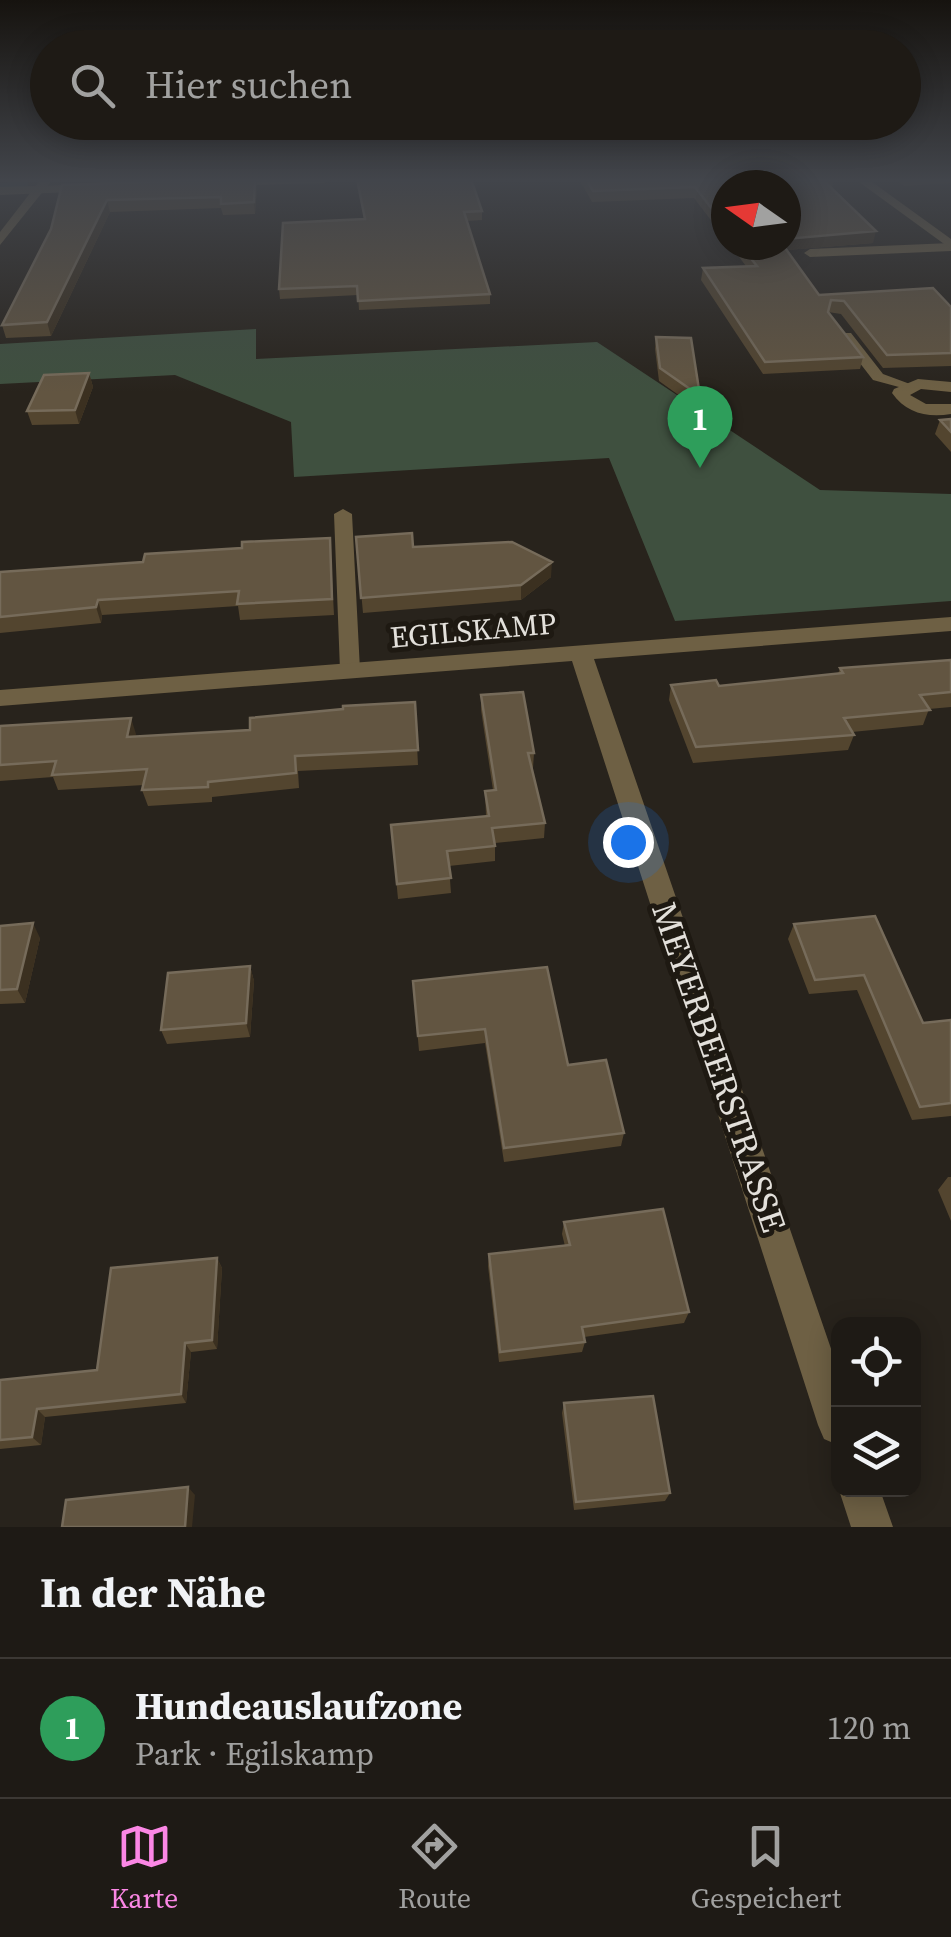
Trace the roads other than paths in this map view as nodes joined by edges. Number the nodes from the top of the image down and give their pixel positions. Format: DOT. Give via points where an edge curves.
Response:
graph roads {
  1 [pos="876,250"];
  2 [pos="810,254"];
  3 [pos="833,319"];
  4 [pos="905,387"];
  5 [pos="951,387"];
  6 [pos="951,409"];
  7 [pos="344,514"];
  8 [pos="951,624"];
  9 [pos="580,651"];
  10 [pos="350,670"];
  11 [pos="0,698"];
  12 [pos="832,1407"];
  13 [pos="862,1497"];
  14 [pos="872,1527"];
  1 -- 2 [label="lane"];
  3 -- 4 [label="lane" via="878,377"];
  4 -- 5 [label="street"];
  4 -- 6 [label="street" via="900,393 906,402"];
  7 -- 10 [label="lane"];
  8 -- 9 [label="street, EGILSKAMP"];
  9 -- 10 [label="street, EGILSKAMP"];
  9 -- 12 [label="street, MEYERBEERSTRASSE"];
  10 -- 11 [label="street, EGILSKAMP"];
  13 -- 14 [label="street"];
}
